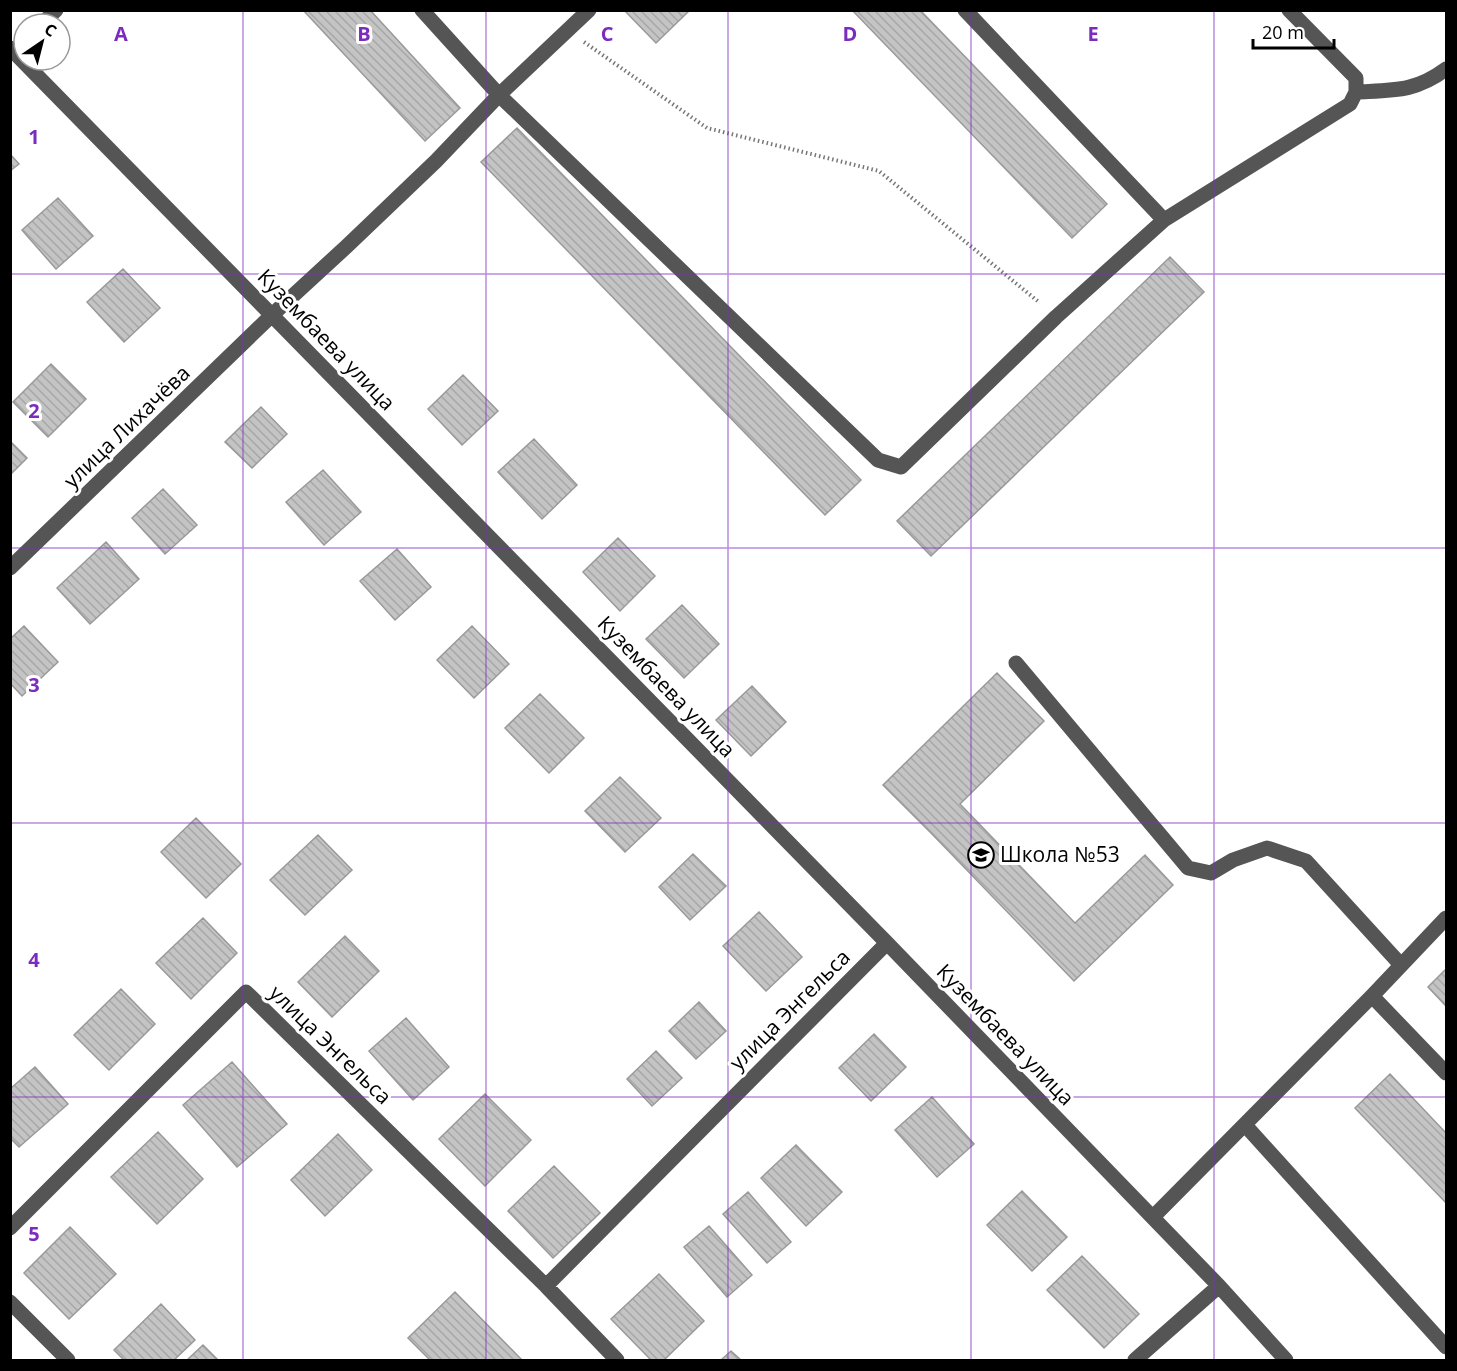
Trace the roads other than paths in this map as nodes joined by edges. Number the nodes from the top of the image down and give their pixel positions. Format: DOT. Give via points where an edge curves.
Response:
graph roads {
  1 [pos="422,10"];
  2 [pos="589,10"];
  3 [pos="965,10"];
  4 [pos="1289,10"];
  5 [pos="1446,69"];
  6 [pos="40,72"];
  7 [pos="1356,92"];
  8 [pos="499,96"];
  9 [pos="1164,220"];
  10 [pos="272,315"];
  11 [pos="10,568"];
  12 [pos="1016,663"];
  13 [pos="1446,918"];
  14 [pos="887,943"];
  15 [pos="1401,965"];
  16 [pos="1372,996"];
  17 [pos="1446,1072"];
  18 [pos="1245,1125"];
  19 [pos="1153,1217"];
  20 [pos="10,1228"];
  21 [pos="546,1286"];
  22 [pos="1220,1286"];
  23 [pos="10,1302"];
  24 [pos="1446,1347"];
  25 [pos="68,1360"];
  26 [pos="616,1360"];
  27 [pos="1136,1360"];
  28 [pos="1286,1360"];
  1 -- 8 [label="street"];
  2 -- 8 [label="street, улица Лихачёва"];
  3 -- 9 [label="street"];
  4 -- 7 [label="street" via="1356,78"];
  5 -- 7 [label="street" via="1406,89"];
  6 -- 10 [label="street, Кузембаева улица"];
  7 -- 9 [label="street" via="1350,104"];
  8 -- 9 [label="street" via="878,460 901,467 1056,317"];
  8 -- 10 [label="street, улица Лихачёва" via="436,161"];
  10 -- 11 [label="street, улица Лихачёва"];
  10 -- 14 [label="street, Кузембаева улица"];
  12 -- 15 [label="street" via="1188,868 1211,873 1267,848 1306,861"];
  13 -- 15 [label="street"];
  14 -- 19 [label="street, Кузембаева улица"];
  14 -- 21 [label="street, улица Энгельса"];
  15 -- 16 [label="street"];
  16 -- 17 [label="street"];
  16 -- 18 [label="street"];
  18 -- 19 [label="street"];
  18 -- 24 [label="street"];
  19 -- 22 [label="street, Кузембаева улица"];
  20 -- 21 [label="street, улица Энгельса" via="246,992"];
  21 -- 26 [label="street, улица Энгельса"];
  22 -- 27 [label="street"];
  22 -- 28 [label="street, Кузембаева улица"];
  23 -- 25 [label="street"];
}
